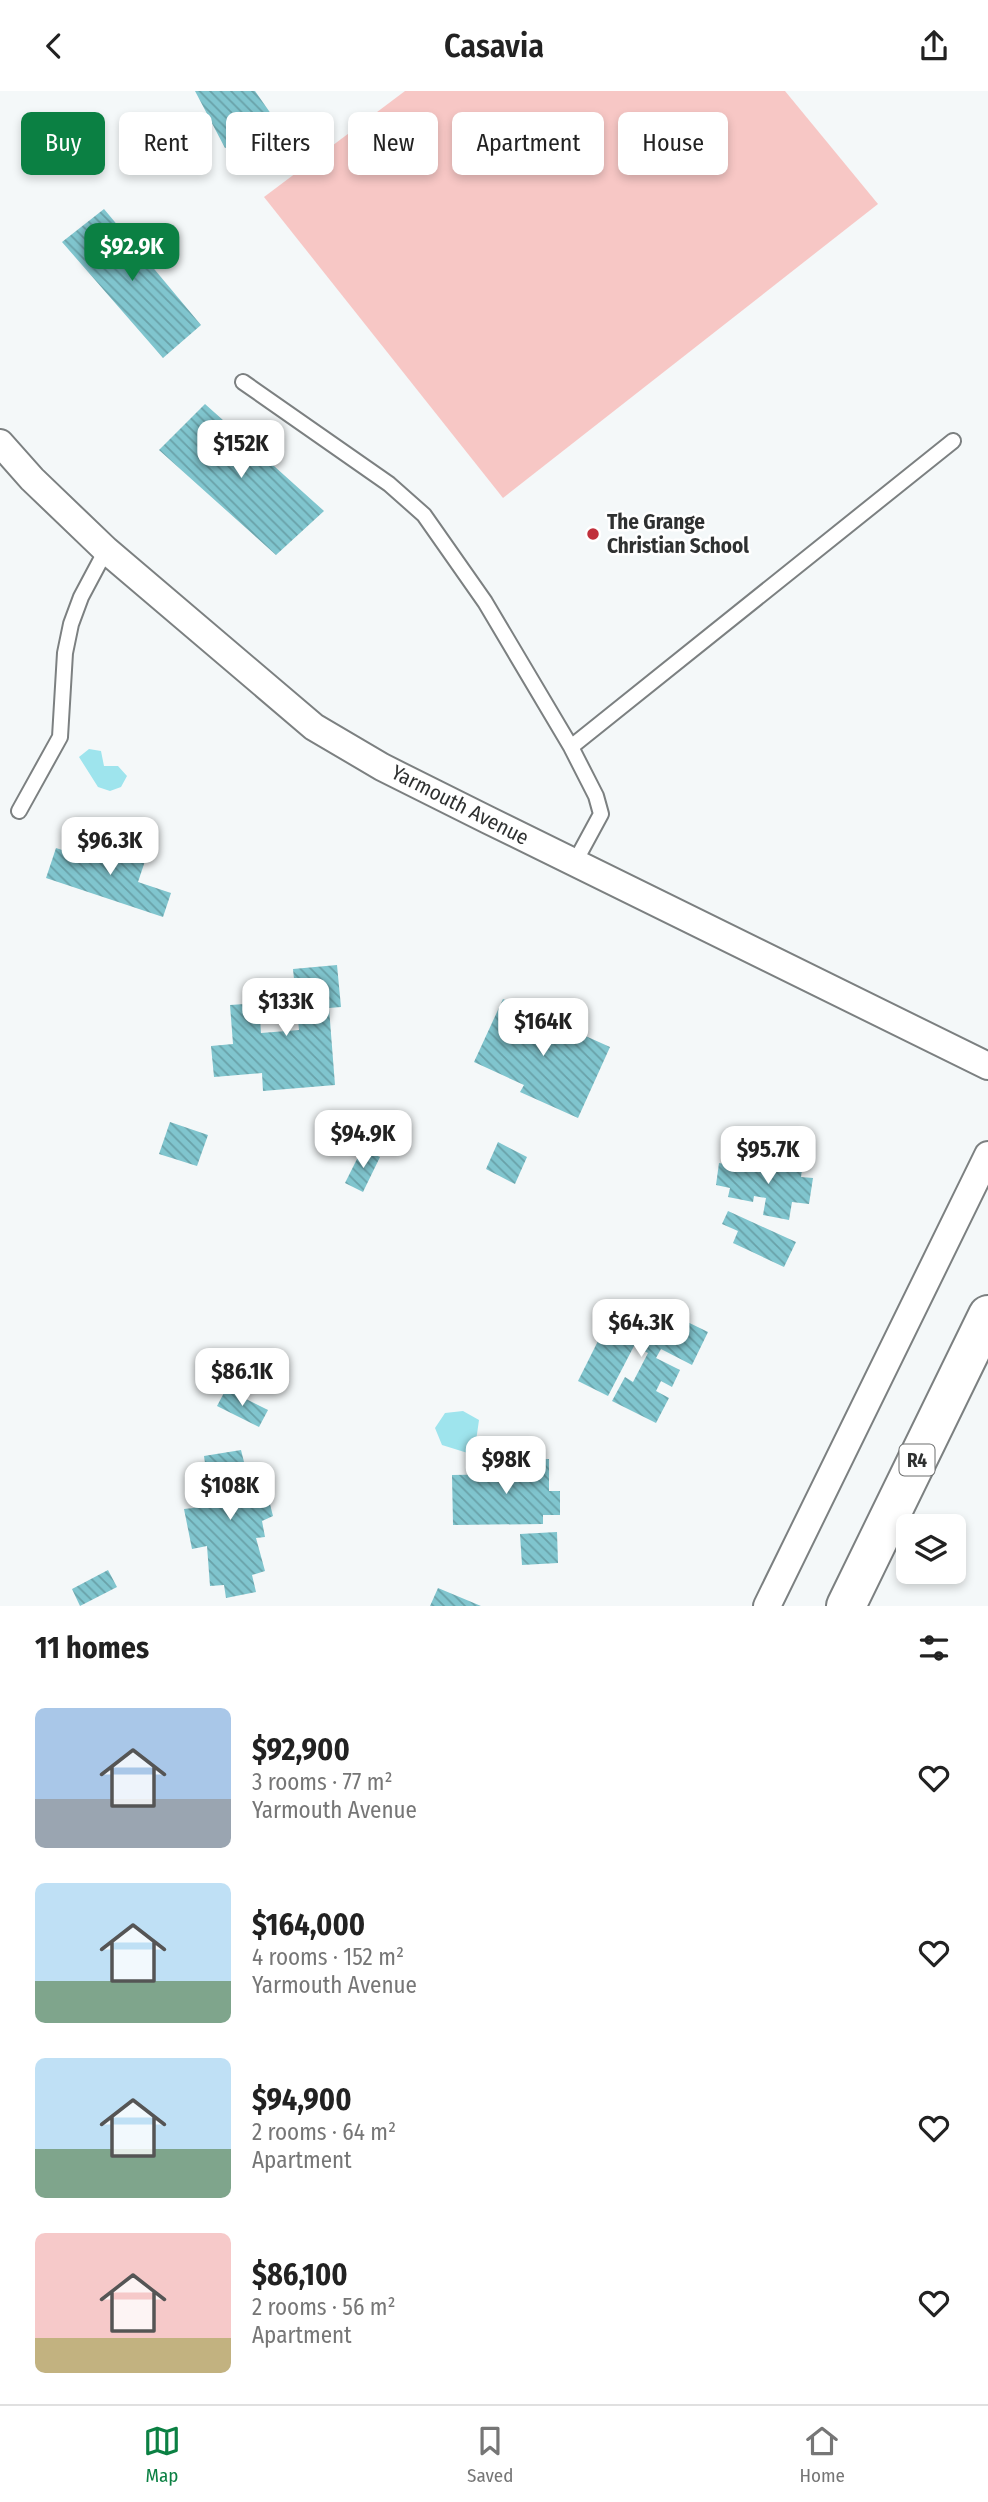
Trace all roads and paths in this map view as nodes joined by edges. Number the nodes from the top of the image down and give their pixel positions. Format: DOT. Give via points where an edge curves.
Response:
graph roads {
  1 [pos="243,382"];
  2 [pos="953,440"];
  3 [pos="0,443"];
  4 [pos="106,550"];
  5 [pos="572,747"];
  6 [pos="19,811"];
  7 [pos="575,862"];
  8 [pos="988,1066"];
  9 [pos="988,1155"];
  10 [pos="988,1315"];
  11 [pos="766,1606"];
  12 [pos="846,1606"];
  1 -- 5 [label="lane" via="419,509 485,602"];
  2 -- 5 [label="lane"];
  3 -- 4 [label="street, Yarmouth Avenue"];
  4 -- 6 [label="lane" via="71,624 60,737"];
  4 -- 7 [label="street, Yarmouth Avenue" via="314,727 382,767"];
  5 -- 7 [label="lane" via="601,814"];
  7 -- 8 [label="street, Yarmouth Avenue"];
  9 -- 11 [label="street"];
  10 -- 12 [label="highway, R4"];
}
